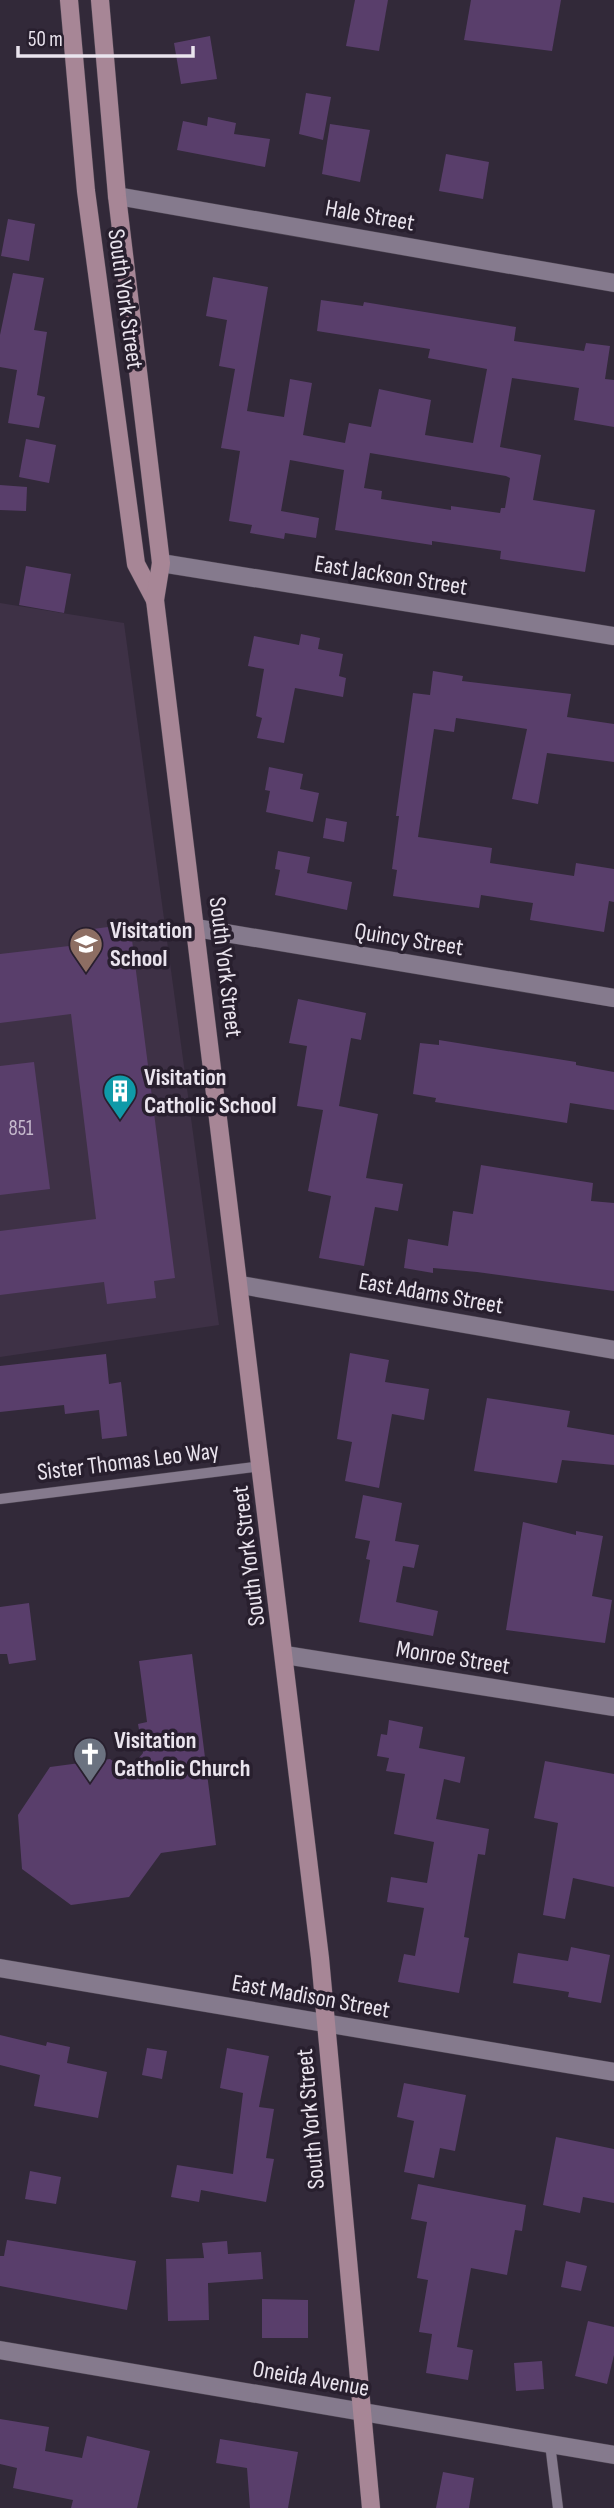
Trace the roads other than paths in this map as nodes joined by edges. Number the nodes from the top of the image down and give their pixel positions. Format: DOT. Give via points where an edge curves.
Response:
graph roads {
  1 [pos="69,0"];
  2 [pos="100,0"];
  3 [pos="117,196"];
  4 [pos="614,283"];
  5 [pos="161,563"];
  6 [pos="155,600"];
  7 [pos="614,636"];
  8 [pos="196,929"];
  9 [pos="614,998"];
  10 [pos="240,1285"];
  11 [pos="614,1350"];
  12 [pos="262,1465"];
  13 [pos="0,1499"];
  14 [pos="285,1656"];
  15 [pos="614,1707"];
  16 [pos="0,1968"];
  17 [pos="326,2023"];
  18 [pos="614,2072"];
  19 [pos="0,2350"];
  20 [pos="362,2412"];
  21 [pos="550,2444"];
  22 [pos="614,2455"];
  23 [pos="372,2508"];
  24 [pos="558,2508"];
  1 -- 6 [label="main road, South York Street" via="86,191 136,564"];
  2 -- 3 [label="main road, South York Street"];
  3 -- 4 [label="street, Hale Street"];
  3 -- 5 [label="main road, South York Street"];
  5 -- 6 [label="main road, South York Street"];
  5 -- 7 [label="street, East Jackson Street"];
  6 -- 8 [label="main road, South York Street"];
  8 -- 9 [label="street, Quincy Street"];
  8 -- 10 [label="main road, South York Street"];
  10 -- 11 [label="street, East Adams Street"];
  10 -- 12 [label="main road, South York Street"];
  12 -- 13 [label="lane, Sister Thomas Leo Way"];
  12 -- 14 [label="main road, South York Street"];
  14 -- 15 [label="street, Monroe Street"];
  14 -- 17 [label="main road, South York Street"];
  16 -- 17 [label="street, East Madison Street"];
  17 -- 18 [label="street, East Madison Street"];
  17 -- 20 [label="main road, South York Street"];
  19 -- 20 [label="street, Oneida Avenue"];
  20 -- 21 [label="street, Oneida Avenue"];
  20 -- 23 [label="main road, South York Street"];
  21 -- 22 [label="street, Oneida Avenue"];
  21 -- 24 [label="lane"];
}
